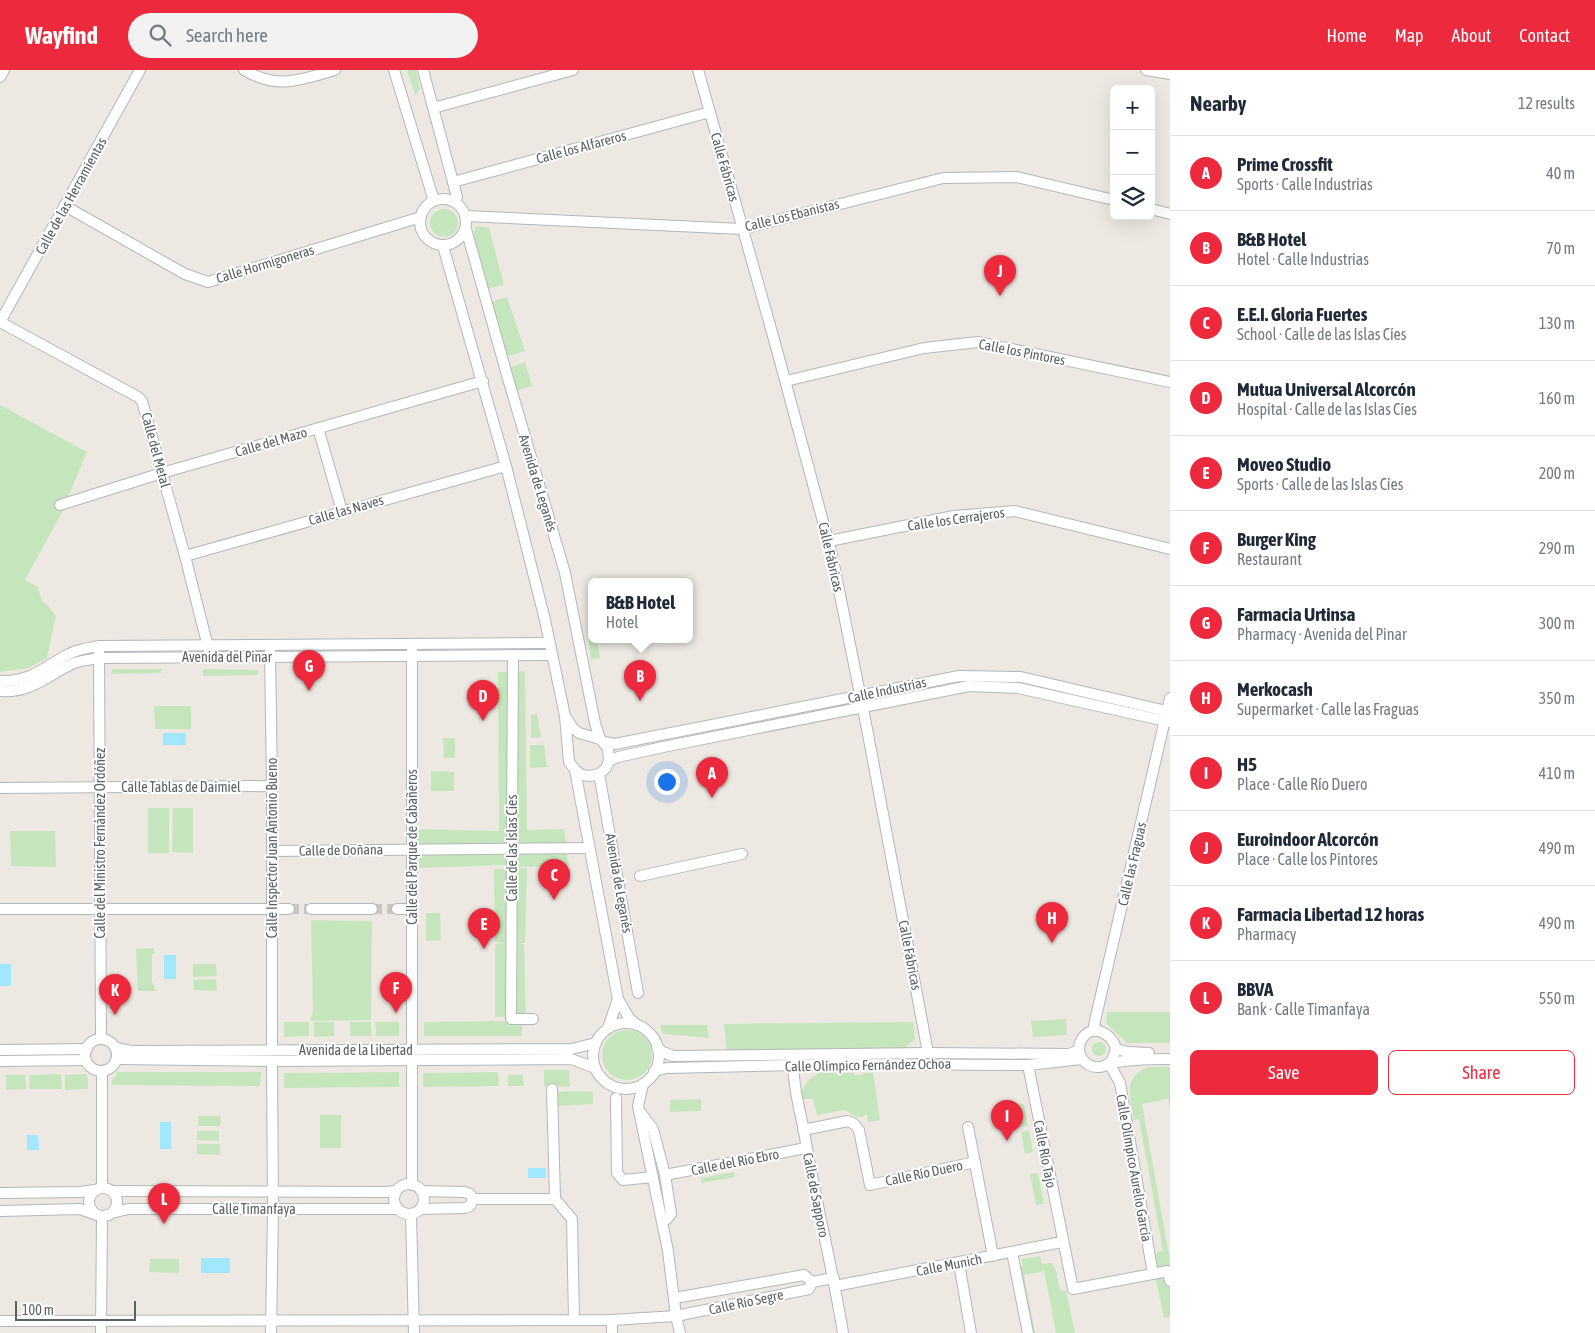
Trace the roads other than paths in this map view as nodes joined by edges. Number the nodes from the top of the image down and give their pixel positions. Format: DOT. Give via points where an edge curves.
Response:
graph roads {
  1 [pos="4,70"];
  2 [pos="140,70"];
  3 [pos="244,70"];
  4 [pos="335,70"];
  5 [pos="394,70"];
  6 [pos="423,70"];
  7 [pos="573,70"];
  8 [pos="698,70"];
  9 [pos="1146,70"];
  10 [pos="1170,74"];
  11 [pos="0,77"];
  12 [pos="433,108"];
  13 [pos="710,112"];
  14 [pos="453,182"];
  15 [pos="1110,199"];
  16 [pos="434,201"];
  17 [pos="453,201"];
  18 [pos="65,206"];
  19 [pos="1155,210"];
  20 [pos="1170,214"];
  21 [pos="466,216"];
  22 [pos="421,217"];
  23 [pos="466,229"];
  24 [pos="742,229"];
  25 [pos="443,246"];
  26 [pos="0,322"];
  27 [pos="482,381"];
  28 [pos="786,382"];
  29 [pos="1170,382"];
  30 [pos="318,428"];
  31 [pos="506,466"];
  32 [pos="162,473"];
  33 [pos="60,505"];
  34 [pos="342,511"];
  35 [pos="828,541"];
  36 [pos="1170,549"];
  37 [pos="185,556"];
  38 [pos="550,643"];
  39 [pos="412,644"];
  40 [pos="209,645"];
  41 [pos="270,645"];
  42 [pos="99,646"];
  43 [pos="513,655"];
  44 [pos="552,655"];
  45 [pos="412,656"];
  46 [pos="210,657"];
  47 [pos="270,657"];
  48 [pos="99,658"];
  49 [pos="0,681"];
  50 [pos="0,691"];
  51 [pos="1170,698"];
  52 [pos="861,701"];
  53 [pos="566,716"];
  54 [pos="1168,716"];
  55 [pos="598,739"];
  56 [pos="569,751"];
  57 [pos="609,761"];
  58 [pos="575,770"];
  59 [pos="595,775"];
  60 [pos="272,786"];
  61 [pos="0,788"];
  62 [pos="100,788"];
  63 [pos="580,797"];
  64 [pos="512,848"];
  65 [pos="589,848"];
  66 [pos="412,849"];
  67 [pos="272,851"];
  68 [pos="742,854"];
  69 [pos="640,876"];
  70 [pos="100,908"];
  71 [pos="0,909"];
  72 [pos="272,909"];
  73 [pos="289,909"];
  74 [pos="311,909"];
  75 [pos="372,909"];
  76 [pos="397,909"];
  77 [pos="412,909"];
  78 [pos="638,993"];
  79 [pos="618,999"];
  80 [pos="533,1019"];
  81 [pos="637,1025"];
  82 [pos="608,1028"];
  83 [pos="1096,1031"];
  84 [pos="101,1039"];
  85 [pos="596,1043"];
  86 [pos="657,1047"];
  87 [pos="1116,1049"];
  88 [pos="0,1050"];
  89 [pos="928,1053"];
  90 [pos="1170,1053"];
  91 [pos="116,1054"];
  92 [pos="1080,1054"];
  93 [pos="86,1055"];
  94 [pos="412,1055"];
  95 [pos="272,1056"];
  96 [pos="1170,1059"];
  97 [pos="0,1061"];
  98 [pos="793,1061"];
  99 [pos="1110,1063"];
  100 [pos="1028,1066"];
  101 [pos="595,1068"];
  102 [pos="102,1071"];
  103 [pos="654,1072"];
  104 [pos="643,1084"];
  105 [pos="552,1089"];
  106 [pos="625,1089"];
  107 [pos="616,1098"];
  108 [pos="638,1106"];
  109 [pos="968,1126"];
  110 [pos="803,1130"];
  111 [pos="806,1148"];
  112 [pos="975,1162"];
  113 [pos="665,1175"];
  114 [pos="653,1177"];
  115 [pos="417,1188"];
  116 [pos="98,1189"];
  117 [pos="396,1191"];
  118 [pos="112,1192"];
  119 [pos="273,1192"];
  120 [pos="0,1193"];
  121 [pos="473,1200"];
  122 [pos="554,1200"];
  123 [pos="273,1209"];
  124 [pos="397,1209"];
  125 [pos="0,1210"];
  126 [pos="416,1211"];
  127 [pos="104,1215"];
  128 [pos="662,1220"];
  129 [pos="1062,1242"];
  130 [pos="1012,1252"];
  131 [pos="994,1256"];
  132 [pos="959,1263"];
  133 [pos="1153,1274"];
  134 [pos="1170,1281"];
  135 [pos="812,1282"];
  136 [pos="835,1282"];
  137 [pos="674,1298"];
  138 [pos="676,1316"];
  139 [pos="574,1320"];
  140 [pos="612,1320"];
  141 [pos="0,1321"];
  142 [pos="101,1321"];
  143 [pos="271,1321"];
  144 [pos="414,1321"];
  145 [pos="101,1333"];
  146 [pos="271,1333"];
  147 [pos="414,1333"];
  148 [pos="612,1333"];
  149 [pos="680,1333"];
  150 [pos="843,1333"];
  151 [pos="971,1333"];
  152 [pos="1028,1333"];
  1 -- 11 [label="street"];
  2 -- 18 [label="street, Calle de las Herramientas"];
  3 -- 4 [label="street" via="258,78 284,82"];
  5 -- 16 [label="street"];
  6 -- 12 [label="street"];
  7 -- 12 [label="street"];
  8 -- 13 [label="street, Calle Fábricas"];
  9 -- 10 [label="street"];
  12 -- 14 [label="street"];
  13 -- 14 [label="street, Calle los Alfareros"];
  13 -- 24 [label="street, Calle Fábricas"];
  14 -- 17 [label="street" via="457,196"];
  15 -- 24 [label="street, Calle Los Ebanistas" via="1017,177 943,178"];
  16 -- 17 [label="street"];
  16 -- 22 [label="street"];
  17 -- 21 [label="street"];
  18 -- 22 [label="street, Calle Hormigoneras" via="184,274 208,282"];
  18 -- 26 [label="street, Calle de las Herramientas"];
  19 -- 20 [label="street"];
  21 -- 23 [label="street"];
  21 -- 24 [label="street, Calle Los Ebanistas"];
  22 -- 25 [label="street" via="423,233 434,244"];
  23 -- 25 [label="street" via="459,240"];
  23 -- 55 [label="street, Avenida de Leganés" via="566,573"];
  24 -- 28 [label="street, Calle Fábricas"];
  25 -- 27 [label="street, Avenida de Leganés"];
  26 -- 32 [label="street, Calle del Metal" via="138,397 144,406"];
  27 -- 30 [label="street, Calle del Mazo"];
  27 -- 31 [label="street, Avenida de Leganés"];
  28 -- 29 [label="street, Calle los Pintores" via="924,348 978,342"];
  28 -- 35 [label="street, Calle Fábricas"];
  30 -- 32 [label="street, Calle del Mazo"];
  30 -- 34 [label="street"];
  31 -- 34 [label="street, Calle las Naves"];
  31 -- 38 [label="street, Avenida de Leganés"];
  32 -- 33 [label="street, Calle del Mazo"];
  32 -- 37 [label="street, Calle del Metal"];
  34 -- 37 [label="street, Calle las Naves"];
  35 -- 36 [label="street, Calle los Cerrajeros" via="954,516 1015,511"];
  35 -- 52 [label="street, Calle Fábricas"];
  37 -- 40 [label="street, Calle del Metal"];
  38 -- 39 [label="street, Avenida del Pinar"];
  38 -- 44 [label="street, Avenida de Leganés"];
  39 -- 41 [label="street, Avenida del Pinar"];
  39 -- 45 [label="street, Calle del Parque de Cabañeros"];
  40 -- 41 [label="street, Avenida del Pinar"];
  40 -- 42 [label="street, Avenida del Pinar"];
  40 -- 46 [label="street, Calle del Metal"];
  41 -- 47 [label="street, Calle Inspector Juan Antonio Bueno"];
  42 -- 48 [label="street, Calle del Ministro Fernández Ordóñez"];
  42 -- 49 [label="street, Avenida del Pinar" via="68,654 43,670 15,681"];
  43 -- 44 [label="street, Avenida del Pinar"];
  43 -- 45 [label="street, Avenida del Pinar"];
  43 -- 64 [label="street, Calle de las Islas Cíes"];
  44 -- 53 [label="street, Avenida de Leganés"];
  45 -- 47 [label="street, Avenida del Pinar"];
  45 -- 66 [label="street, Calle del Parque de Cabañeros"];
  46 -- 47 [label="street, Avenida del Pinar"];
  46 -- 48 [label="street, Avenida del Pinar"];
  47 -- 60 [label="street, Calle Inspector Juan Antonio Bueno"];
  48 -- 50 [label="street, Avenida del Pinar" via="74,663 32,686"];
  48 -- 62 [label="street, Calle del Ministro Fernández Ordóñez"];
  51 -- 54 [label="street, Calle las Fraguas"];
  52 -- 54 [label="street, Calle Industrias" via="969,686 1018,688"];
  52 -- 55 [label="street, Calle Industrias" via="615,744"];
  52 -- 57 [label="street, Calle Industrias"];
  52 -- 89 [label="street, Calle Fábricas"];
  53 -- 55 [label="street, Avenida de Leganés" via="579,733"];
  53 -- 56 [label="street, Avenida de Leganés"];
  54 -- 83 [label="street, Calle las Fraguas" via="1094,1025"];
  55 -- 56 [label="street" via="581,737"];
  55 -- 57 [label="street" via="610,754"];
  56 -- 58 [label="street" via="569,762"];
  57 -- 59 [label="street" via="606,768"];
  58 -- 59 [label="street" via="582,775"];
  58 -- 63 [label="street, Avenida de Leganés"];
  59 -- 63 [label="street" via="583,787"];
  59 -- 78 [label="street, Avenida de Leganés"];
  60 -- 62 [label="street, Calle Tablas de Daimiel"];
  60 -- 67 [label="street, Calle Inspector Juan Antonio Bueno"];
  61 -- 62 [label="street, Calle Tablas de Daimiel"];
  62 -- 70 [label="street, Calle del Ministro Fernández Ordóñez"];
  63 -- 65 [label="street, Avenida de Leganés"];
  64 -- 65 [label="street, Calle de Doñana"];
  64 -- 66 [label="street, Calle de Doñana"];
  64 -- 80 [label="street, Calle de las Islas Cíes" via="511,1019"];
  65 -- 79 [label="street, Avenida de Leganés"];
  66 -- 67 [label="street, Calle de Doñana"];
  66 -- 77 [label="street, Calle del Parque de Cabañeros"];
  67 -- 72 [label="street, Calle Inspector Juan Antonio Bueno"];
  68 -- 69 [label="street"];
  70 -- 71 [label="street"];
  70 -- 72 [label="street"];
  70 -- 84 [label="street, Calle del Ministro Fernández Ordóñez"];
  72 -- 73 [label="street"];
  72 -- 95 [label="street, Calle Inspector Juan Antonio Bueno"];
  74 -- 75 [label="street"];
  76 -- 77 [label="street"];
  77 -- 94 [label="street, Calle del Parque de Cabañeros"];
  79 -- 81 [label="street, Avenida de Leganés"];
  79 -- 82 [label="street, Avenida de Leganés"];
  81 -- 82 [label="street" via="618,1024"];
  81 -- 86 [label="street" via="647,1031"];
  82 -- 85 [label="street"];
  83 -- 87 [label="street" via="1111,1037"];
  83 -- 92 [label="street" via="1090,1032 1080,1042"];
  84 -- 91 [label="street" via="110,1042"];
  84 -- 93 [label="street" via="92,1042"];
  85 -- 94 [label="street, Avenida de la Libertad" via="571,1049"];
  85 -- 101 [label="street" via="593,1051"];
  86 -- 98 [label="street, Calle Olímpico Fernández Ochoa" via="673,1056"];
  86 -- 103 [label="street"];
  87 -- 90 [label="street"];
  87 -- 99 [label="street"];
  88 -- 93 [label="street"];
  89 -- 92 [label="street, Calle Olímpico Fernández Ochoa"];
  89 -- 98 [label="street, Calle Olímpico Fernández Ochoa"];
  91 -- 95 [label="street, Avenida de la Libertad"];
  91 -- 102 [label="street" via="112,1068"];
  92 -- 99 [label="street" via="1096,1068"];
  92 -- 100 [label="street, Calle Olímpico Fernández Ochoa"];
  93 -- 97 [label="street"];
  93 -- 102 [label="street" via="92,1068"];
  94 -- 95 [label="street, Avenida de la Libertad"];
  94 -- 101 [label="street, Avenida de la Libertad" via="571,1059"];
  94 -- 115 [label="street, Calle del Parque de Cabañeros"];
  95 -- 119 [label="street, Calle Inspector Juan Antonio Bueno"];
  96 -- 99 [label="street"];
  98 -- 100 [label="street, Calle Olímpico Fernández Ochoa"];
  98 -- 103 [label="street, Calle Olímpico Fernández Ochoa" via="667,1068"];
  98 -- 110 [label="street, Calle de Sapporo"];
  99 -- 133 [label="street, Calle Olímpico Aurelio García" via="1120,1084"];
  100 -- 129 [label="street, Calle Río Tajo"];
  101 -- 106 [label="street" via="607,1083"];
  102 -- 116 [label="street"];
  103 -- 104 [label="street"];
  104 -- 106 [label="street"];
  104 -- 108 [label="street"];
  105 -- 122 [label="street"];
  106 -- 108 [label="street"];
  107 -- 114 [label="street" via="617,1173 623,1180"];
  108 -- 113 [label="street" via="653,1129"];
  108 -- 114 [label="street"];
  109 -- 112 [label="street, Calle Río Duero"];
  110 -- 111 [label="street, Calle de Sapporo"];
  110 -- 112 [label="street, Calle Río Duero" via="848,1121 854,1124 859,1130 870,1185"];
  111 -- 113 [label="street, Calle del Río Ebro"];
  111 -- 136 [label="street, Calle de Sapporo"];
  112 -- 131 [label="street, Calle Río Duero"];
  113 -- 128 [label="street" via="671,1214"];
  114 -- 128 [label="street"];
  115 -- 117 [label="street" via="406,1185"];
  115 -- 121 [label="street" via="464,1192"];
  115 -- 126 [label="street" via="423,1196 423,1203"];
  116 -- 118 [label="street"];
  116 -- 120 [label="street"];
  116 -- 127 [label="street" via="91,1194 89,1206 92,1212"];
  117 -- 119 [label="street, Calle Timanfaya"];
  117 -- 124 [label="street" via="394,1203"];
  118 -- 119 [label="street, Calle Timanfaya"];
  118 -- 127 [label="street" via="117,1205"];
  119 -- 123 [label="street, Calle Inspector Juan Antonio Bueno"];
  121 -- 122 [label="street"];
  121 -- 126 [label="street" via="465,1208"];
  122 -- 139 [label="street" via="572,1219"];
  123 -- 124 [label="street, Calle Timanfaya"];
  123 -- 127 [label="street, Calle Timanfaya" via="128,1209"];
  123 -- 143 [label="street, Calle Inspector Juan Antonio Bueno"];
  124 -- 126 [label="street" via="406,1214"];
  125 -- 127 [label="street, Calle Timanfaya" via="80,1210"];
  126 -- 144 [label="street"];
  127 -- 142 [label="street"];
  128 -- 137 [label="street"];
  129 -- 130 [label="street, Calle Munich"];
  129 -- 133 [label="street, Calle Río Tajo" via="1073,1289"];
  130 -- 131 [label="street, Calle Munich"];
  130 -- 152 [label="street"];
  131 -- 132 [label="street, Calle Munich"];
  132 -- 136 [label="street, Calle Munich"];
  132 -- 151 [label="street"];
  133 -- 134 [label="street" via="1168,1272"];
  135 -- 136 [label="street, Calle Río Segre"];
  135 -- 137 [label="street, Calle Río Segre" via="804,1275"];
  135 -- 138 [label="street, Calle Río Segre" via="809,1289"];
  136 -- 150 [label="street, Calle de Sapporo"];
  137 -- 138 [label="street"];
  138 -- 140 [label="street"];
  138 -- 149 [label="street"];
  139 -- 140 [label="street"];
  139 -- 144 [label="street"];
  140 -- 148 [label="street"];
  141 -- 142 [label="street"];
  142 -- 143 [label="street"];
  142 -- 145 [label="street"];
  143 -- 144 [label="street"];
  143 -- 146 [label="street, Calle Inspector Juan Antonio Bueno"];
  144 -- 147 [label="street"];
}
